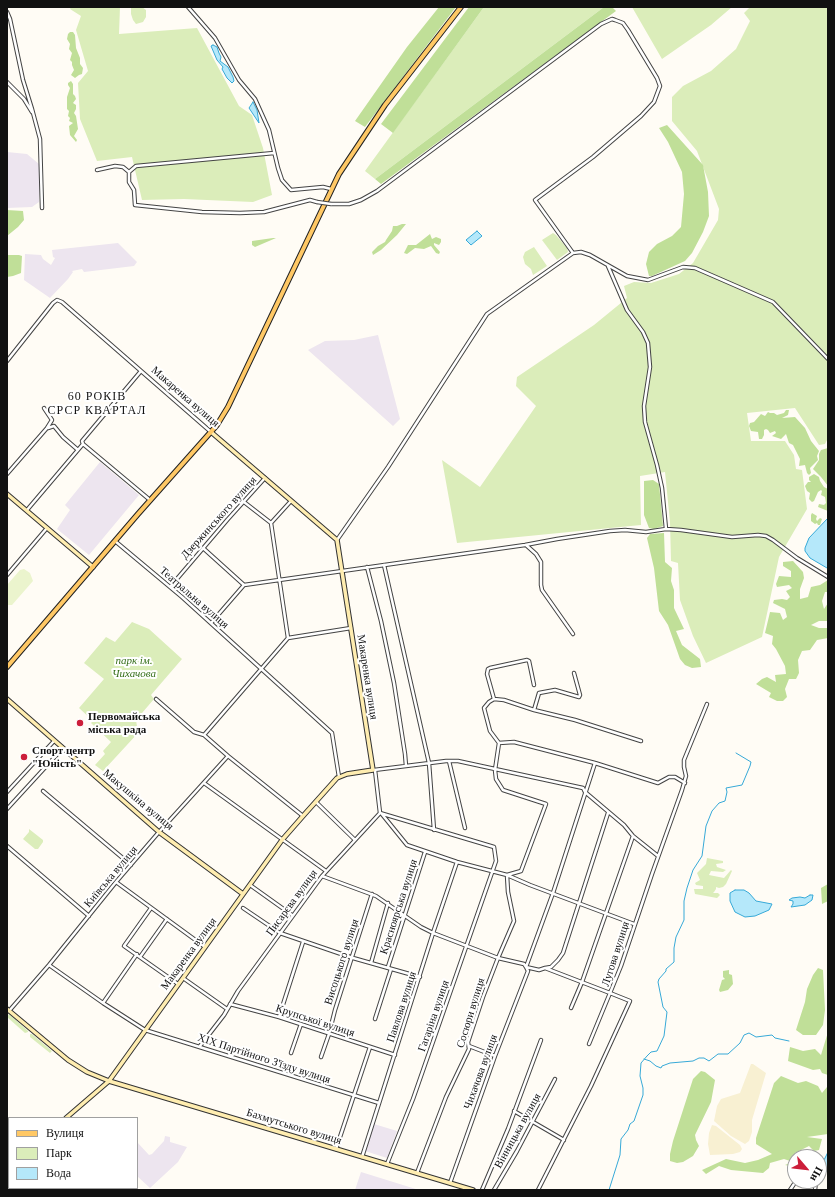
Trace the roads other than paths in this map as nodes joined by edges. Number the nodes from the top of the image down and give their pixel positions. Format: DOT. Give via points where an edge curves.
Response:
graph roads {
  1 [pos="188,7"];
  2 [pos="461,7"];
  3 [pos="7,12"];
  4 [pos="7,82"];
  5 [pos="34,115"];
  6 [pos="274,153"];
  7 [pos="97,170"];
  8 [pos="129,172"];
  9 [pos="332,189"];
  10 [pos="42,208"];
  11 [pos="573,253"];
  12 [pos="608,265"];
  13 [pos="828,358"];
  14 [pos="7,361"];
  15 [pos="142,371"];
  16 [pos="44,408"];
  17 [pos="47,428"];
  18 [pos="211,432"];
  19 [pos="83,444"];
  20 [pos="78,450"];
  21 [pos="7,474"];
  22 [pos="265,478"];
  23 [pos="7,494"];
  24 [pos="150,500"];
  25 [pos="291,501"];
  26 [pos="244,502"];
  27 [pos="27,510"];
  28 [pos="271,523"];
  29 [pos="48,528"];
  30 [pos="666,529"];
  31 [pos="337,540"];
  32 [pos="115,541"];
  33 [pos="526,545"];
  34 [pos="202,548"];
  35 [pos="384,565"];
  36 [pos="93,567"];
  37 [pos="367,567"];
  38 [pos="342,571"];
  39 [pos="7,575"];
  40 [pos="828,577"];
  41 [pos="280,581"];
  42 [pos="244,585"];
  43 [pos="170,587"];
  44 [pos="211,623"];
  45 [pos="351,628"];
  46 [pos="573,634"];
  47 [pos="288,638"];
  48 [pos="7,667"];
  49 [pos="261,670"];
  50 [pos="574,673"];
  51 [pos="534,685"];
  52 [pos="7,699"];
  53 [pos="156,699"];
  54 [pos="494,699"];
  55 [pos="707,704"];
  56 [pos="534,710"];
  57 [pos="204,735"];
  58 [pos="54,741"];
  59 [pos="641,741"];
  60 [pos="499,743"];
  61 [pos="63,748"];
  62 [pos="228,756"];
  63 [pos="449,761"];
  64 [pos="429,763"];
  65 [pos="595,763"];
  66 [pos="406,766"];
  67 [pos="374,770"];
  68 [pos="495,770"];
  69 [pos="339,777"];
  70 [pos="204,783"];
  71 [pos="685,783"];
  72 [pos="44,791"];
  73 [pos="7,792"];
  74 [pos="585,792"];
  75 [pos="316,802"];
  76 [pos="7,809"];
  77 [pos="380,813"];
  78 [pos="608,813"];
  79 [pos="303,816"];
  80 [pos="465,828"];
  81 [pos="434,830"];
  82 [pos="159,832"];
  83 [pos="633,836"];
  84 [pos="282,840"];
  85 [pos="355,840"];
  86 [pos="7,846"];
  87 [pos="425,852"];
  88 [pos="658,856"];
  89 [pos="457,862"];
  90 [pos="131,865"];
  91 [pos="326,871"];
  92 [pos="493,872"];
  93 [pos="322,876"];
  94 [pos="507,876"];
  95 [pos="116,882"];
  96 [pos="250,885"];
  97 [pos="553,893"];
  98 [pos="243,894"];
  99 [pos="372,894"];
  100 [pos="579,902"];
  101 [pos="388,903"];
  102 [pos="151,908"];
  103 [pos="243,908"];
  104 [pos="605,912"];
  105 [pos="292,915"];
  106 [pos="89,916"];
  107 [pos="405,917"];
  108 [pos="167,919"];
  109 [pos="634,924"];
  110 [pos="280,933"];
  111 [pos="433,933"];
  112 [pos="303,942"];
  113 [pos="467,946"];
  114 [pos="205,947"];
  115 [pos="137,954"];
  116 [pos="140,957"];
  117 [pos="353,958"];
  118 [pos="498,958"];
  119 [pos="371,963"];
  120 [pos="49,965"];
  121 [pos="526,967"];
  122 [pos="389,968"];
  123 [pos="545,968"];
  124 [pos="420,977"];
  125 [pos="183,978"];
  126 [pos="582,982"];
  127 [pos="178,984"];
  128 [pos="610,993"];
  129 [pos="103,1003"];
  130 [pos="230,1004"];
  131 [pos="571,1008"];
  132 [pos="227,1009"];
  133 [pos="8,1010"];
  134 [pos="279,1017"];
  135 [pos="375,1019"];
  136 [pos="301,1024"];
  137 [pos="145,1030"];
  138 [pos="329,1034"];
  139 [pos="541,1040"];
  140 [pos="589,1044"];
  141 [pos="200,1046"];
  142 [pos="469,1046"];
  143 [pos="370,1047"];
  144 [pos="291,1053"];
  145 [pos="395,1055"];
  146 [pos="495,1056"];
  147 [pos="321,1057"];
  148 [pos="555,1078"];
  149 [pos="109,1081"];
  150 [pos="354,1096"];
  151 [pos="379,1103"];
  152 [pos="514,1111"];
  153 [pos="67,1117"];
  154 [pos="532,1122"];
  155 [pos="564,1140"];
  156 [pos="336,1149"];
  157 [pos="362,1157"];
  158 [pos="387,1164"];
  159 [pos="417,1174"];
  160 [pos="450,1183"];
  161 [pos="473,1190"];
  162 [pos="482,1190"];
  163 [pos="494,1190"];
  164 [pos="538,1190"];
  1 -- 6 [label="street" via="215,38 239,80 255,99 269,130"];
  2 -- 9 [label="main road" via="385,105 342,169"];
  3 -- 5 [label="street"];
  4 -- 5 [label="street" via="24,99"];
  5 -- 10 [label="street" via="40,139"];
  6 -- 8 [label="street" via="136,166"];
  6 -- 9 [label="street" via="282,180 291,190 323,187"];
  7 -- 8 [label="street" via="119,166"];
  8 -- 11 [label="street, bridge" via="135,205 240,213 264,212 310,200 349,204 377,191 604,22 612,19 623,23 660,86 654,102 641,116 593,157 535,200"];
  9 -- 18 [label="main road" via="228,407"];
  11 -- 12 [label="street" via="590,255"];
  11 -- 31 [label="street" via="487,314 388,467"];
  12 -- 13 [label="street" via="627,276 648,280 683,267 695,268 773,302"];
  12 -- 30 [label="street" via="627,310 648,343 650,367 644,406 645,422 662,488"];
  14 -- 15 [label="street, Макаренка вулиця" via="57,300"];
  15 -- 18 [label="street, Макаренка вулиця"];
  15 -- 19 [label="street" via="82,441"];
  16 -- 17 [label="street" via="52,420"];
  17 -- 20 [label="street" via="54,426"];
  17 -- 21 [label="street"];
  18 -- 22 [label="street, Макаренка вулиця"];
  18 -- 24 [label="main road"];
  19 -- 20 [label="street"];
  19 -- 24 [label="street"];
  20 -- 27 [label="street"];
  22 -- 25 [label="street, Макаренка вулиця"];
  22 -- 26 [label="street, Дзержинського вулиця"];
  23 -- 27 [label="street"];
  24 -- 32 [label="main road"];
  25 -- 28 [label="street"];
  25 -- 31 [label="street, Макаренка вулиця"];
  26 -- 28 [label="street"];
  26 -- 34 [label="street, Дзержинського вулиця"];
  27 -- 29 [label="street"];
  28 -- 41 [label="street"];
  29 -- 36 [label="street"];
  29 -- 39 [label="street"];
  30 -- 33 [label="street" via="646,532 610,531"];
  30 -- 40 [label="street" via="732,537 766,536"];
  31 -- 38 [label="street, Макаренка вулиця"];
  32 -- 36 [label="main road"];
  32 -- 43 [label="street, Театральна вулиця"];
  33 -- 35 [label="street"];
  33 -- 46 [label="street" via="541,562 542,590"];
  34 -- 42 [label="street"];
  34 -- 43 [label="street, Дзержинського вулиця"];
  35 -- 37 [label="street"];
  35 -- 64 [label="street"];
  36 -- 48 [label="main road"];
  37 -- 38 [label="street"];
  37 -- 66 [label="street" via="394,683"];
  38 -- 41 [label="street"];
  38 -- 45 [label="street, Макаренка вулиця"];
  41 -- 42 [label="street"];
  41 -- 47 [label="street"];
  42 -- 44 [label="street"];
  43 -- 44 [label="street, Театральна вулиця"];
  44 -- 49 [label="street, Театральна вулиця"];
  45 -- 47 [label="street"];
  45 -- 67 [label="street, Макаренка вулиця"];
  47 -- 49 [label="street"];
  49 -- 57 [label="street"];
  49 -- 69 [label="street, Театральна вулиця" via="332,733"];
  50 -- 56 [label="street" via="579,697 555,690 539,693"];
  51 -- 54 [label="street" via="527,660 490,668 487,674"];
  52 -- 58 [label="street, Макушкіна вулиця"];
  53 -- 57 [label="street" via="194,732"];
  54 -- 56 [label="street"];
  54 -- 60 [label="street" via="484,708 490,731"];
  55 -- 71 [label="street, Лугова вулиця" via="684,760"];
  56 -- 59 [label="street"];
  57 -- 62 [label="street"];
  58 -- 61 [label="street, Макушкіна вулиця"];
  58 -- 73 [label="street"];
  60 -- 65 [label="street" via="514,742"];
  60 -- 68 [label="street"];
  61 -- 76 [label="street"];
  61 -- 82 [label="street, Макушкіна вулиця"];
  62 -- 70 [label="street, Київська вулиця"];
  62 -- 79 [label="street"];
  63 -- 64 [label="street"];
  63 -- 68 [label="street"];
  63 -- 80 [label="street"];
  64 -- 66 [label="street"];
  64 -- 81 [label="street"];
  65 -- 71 [label="street" via="658,783 675,777"];
  65 -- 74 [label="street, Чихачова вулиця"];
  66 -- 67 [label="street"];
  67 -- 69 [label="street"];
  67 -- 77 [label="street"];
  68 -- 74 [label="street" via="583,788"];
  68 -- 94 [label="street" via="496,779 503,790 546,804 521,871"];
  69 -- 75 [label="street, Макаренка вулиця"];
  70 -- 82 [label="street, Київська вулиця"];
  70 -- 84 [label="street"];
  71 -- 88 [label="street, Лугова вулиця"];
  72 -- 90 [label="street"];
  74 -- 78 [label="street"];
  74 -- 97 [label="street, Чихачова вулиця"];
  75 -- 79 [label="street, Макаренка вулиця"];
  75 -- 85 [label="street"];
  77 -- 81 [label="street"];
  77 -- 85 [label="street, Писарєва вулиця"];
  77 -- 87 [label="street" via="407,846"];
  78 -- 83 [label="street" via="624,825"];
  78 -- 100 [label="street"];
  79 -- 84 [label="street, Макаренка вулиця"];
  81 -- 92 [label="street, Гагаріна вулиця" via="494,847 496,861"];
  82 -- 90 [label="street, Київська вулиця"];
  82 -- 98 [label="street, Макушкіна вулиця"];
  83 -- 88 [label="street"];
  83 -- 104 [label="street"];
  84 -- 91 [label="street"];
  84 -- 96 [label="street, Макаренка вулиця"];
  85 -- 91 [label="street, Писарєва вулиця"];
  86 -- 106 [label="street"];
  87 -- 89 [label="street"];
  87 -- 107 [label="street, Красноярська вулиця"];
  88 -- 109 [label="street, Лугова вулиця"];
  89 -- 92 [label="street"];
  89 -- 111 [label="street, Павлова вулиця"];
  90 -- 95 [label="street, Київська вулиця"];
  91 -- 93 [label="street, Писарєва вулиця"];
  92 -- 94 [label="street"];
  92 -- 113 [label="street, Гагаріна вулиця"];
  93 -- 99 [label="street"];
  93 -- 105 [label="street, Писарєва вулиця"];
  94 -- 97 [label="street"];
  94 -- 118 [label="street, Сосюри вулиця" via="514,921"];
  95 -- 102 [label="street"];
  95 -- 106 [label="street, Київська вулиця"];
  96 -- 98 [label="street, Макаренка вулиця"];
  96 -- 105 [label="street"];
  97 -- 100 [label="street"];
  97 -- 121 [label="street, Чихачова вулиця"];
  98 -- 114 [label="street, Макаренка вулиця"];
  99 -- 101 [label="street"];
  99 -- 117 [label="street, Висоцького вулиця"];
  100 -- 104 [label="street"];
  100 -- 123 [label="street" via="563,952 551,967"];
  101 -- 107 [label="street"];
  101 -- 119 [label="street"];
  102 -- 108 [label="street"];
  102 -- 115 [label="street" via="124,946"];
  103 -- 110 [label="street"];
  104 -- 109 [label="street"];
  104 -- 126 [label="street"];
  105 -- 110 [label="street, Писарєва вулиця"];
  106 -- 120 [label="street, Київська вулиця"];
  107 -- 111 [label="street"];
  107 -- 122 [label="street, Красноярська вулиця"];
  108 -- 114 [label="street"];
  108 -- 116 [label="street"];
  109 -- 128 [label="street, Лугова вулиця"];
  110 -- 112 [label="street"];
  110 -- 130 [label="street, Писарєва вулиця"];
  111 -- 113 [label="street"];
  111 -- 124 [label="street, Павлова вулиця"];
  112 -- 117 [label="street"];
  112 -- 134 [label="street"];
  113 -- 118 [label="street"];
  113 -- 158 [label="street, Гагаріна вулиця" via="413,1099"];
  114 -- 125 [label="street, Макаренка вулиця"];
  115 -- 116 [label="street"];
  115 -- 129 [label="street"];
  116 -- 127 [label="street"];
  117 -- 119 [label="street"];
  117 -- 138 [label="street, Висоцького вулиця"];
  118 -- 121 [label="street" via="524,964"];
  118 -- 142 [label="street, Сосюри вулиця" via="468,1042"];
  119 -- 122 [label="street"];
  120 -- 129 [label="street, XIX Партійного З'їзду вулиця"];
  120 -- 133 [label="street, Київська вулиця"];
  121 -- 123 [label="street" via="539,970"];
  121 -- 146 [label="street, Чихачова вулиця" via="528,971"];
  122 -- 124 [label="street"];
  122 -- 135 [label="street, Красноярська вулиця"];
  123 -- 126 [label="street"];
  124 -- 145 [label="street, Павлова вулиця"];
  125 -- 127 [label="street, Макаренка вулиця"];
  125 -- 132 [label="street"];
  126 -- 128 [label="street"];
  126 -- 131 [label="street"];
  127 -- 137 [label="street, Макаренка вулиця"];
  128 -- 140 [label="street"];
  128 -- 155 [label="street, Лугова вулиця" via="630,1001"];
  129 -- 137 [label="street, XIX Партійного З'їзду вулиця"];
  130 -- 132 [label="street, Писарєва вулиця"];
  130 -- 134 [label="street, Крупської вулиця"];
  132 -- 141 [label="street, Писарєва вулиця"];
  133 -- 149 [label="street, Бахмутського вулиця" via="76,1066"];
  134 -- 136 [label="street, Крупської вулиця"];
  136 -- 138 [label="street, Крупської вулиця"];
  136 -- 144 [label="street"];
  137 -- 141 [label="street, XIX Партійного З'їзду вулиця"];
  137 -- 149 [label="street, Макаренка вулиця"];
  138 -- 143 [label="street, Крупської вулиця"];
  138 -- 147 [label="street, Висоцького вулиця"];
  139 -- 152 [label="street"];
  141 -- 150 [label="street, XIX Партійного З'їзду вулиця"];
  142 -- 146 [label="street"];
  142 -- 159 [label="street, Сосюри вулиця" via="446,1097"];
  143 -- 145 [label="street, Крупської вулиця"];
  143 -- 150 [label="street"];
  145 -- 151 [label="street, Павлова вулиця"];
  146 -- 160 [label="street, Чихачова вулиця"];
  148 -- 154 [label="street, Вінницька вулиця"];
  149 -- 153 [label="street, Макаренка вулиця"];
  149 -- 156 [label="street, Бахмутського вулиця"];
  150 -- 151 [label="street, XIX Партійного З'їзду вулиця"];
  150 -- 156 [label="street"];
  151 -- 157 [label="street, Павлова вулиця"];
  152 -- 154 [label="street"];
  152 -- 162 [label="street"];
  154 -- 155 [label="street"];
  154 -- 163 [label="street, Вінницька вулиця"];
  155 -- 164 [label="street, Лугова вулиця"];
  156 -- 157 [label="street, Бахмутського вулиця"];
  157 -- 158 [label="street, Бахмутського вулиця"];
  158 -- 159 [label="street, Бахмутського вулиця"];
  159 -- 160 [label="street, Бахмутського вулиця"];
  160 -- 161 [label="street, Бахмутського вулиця"];
}
